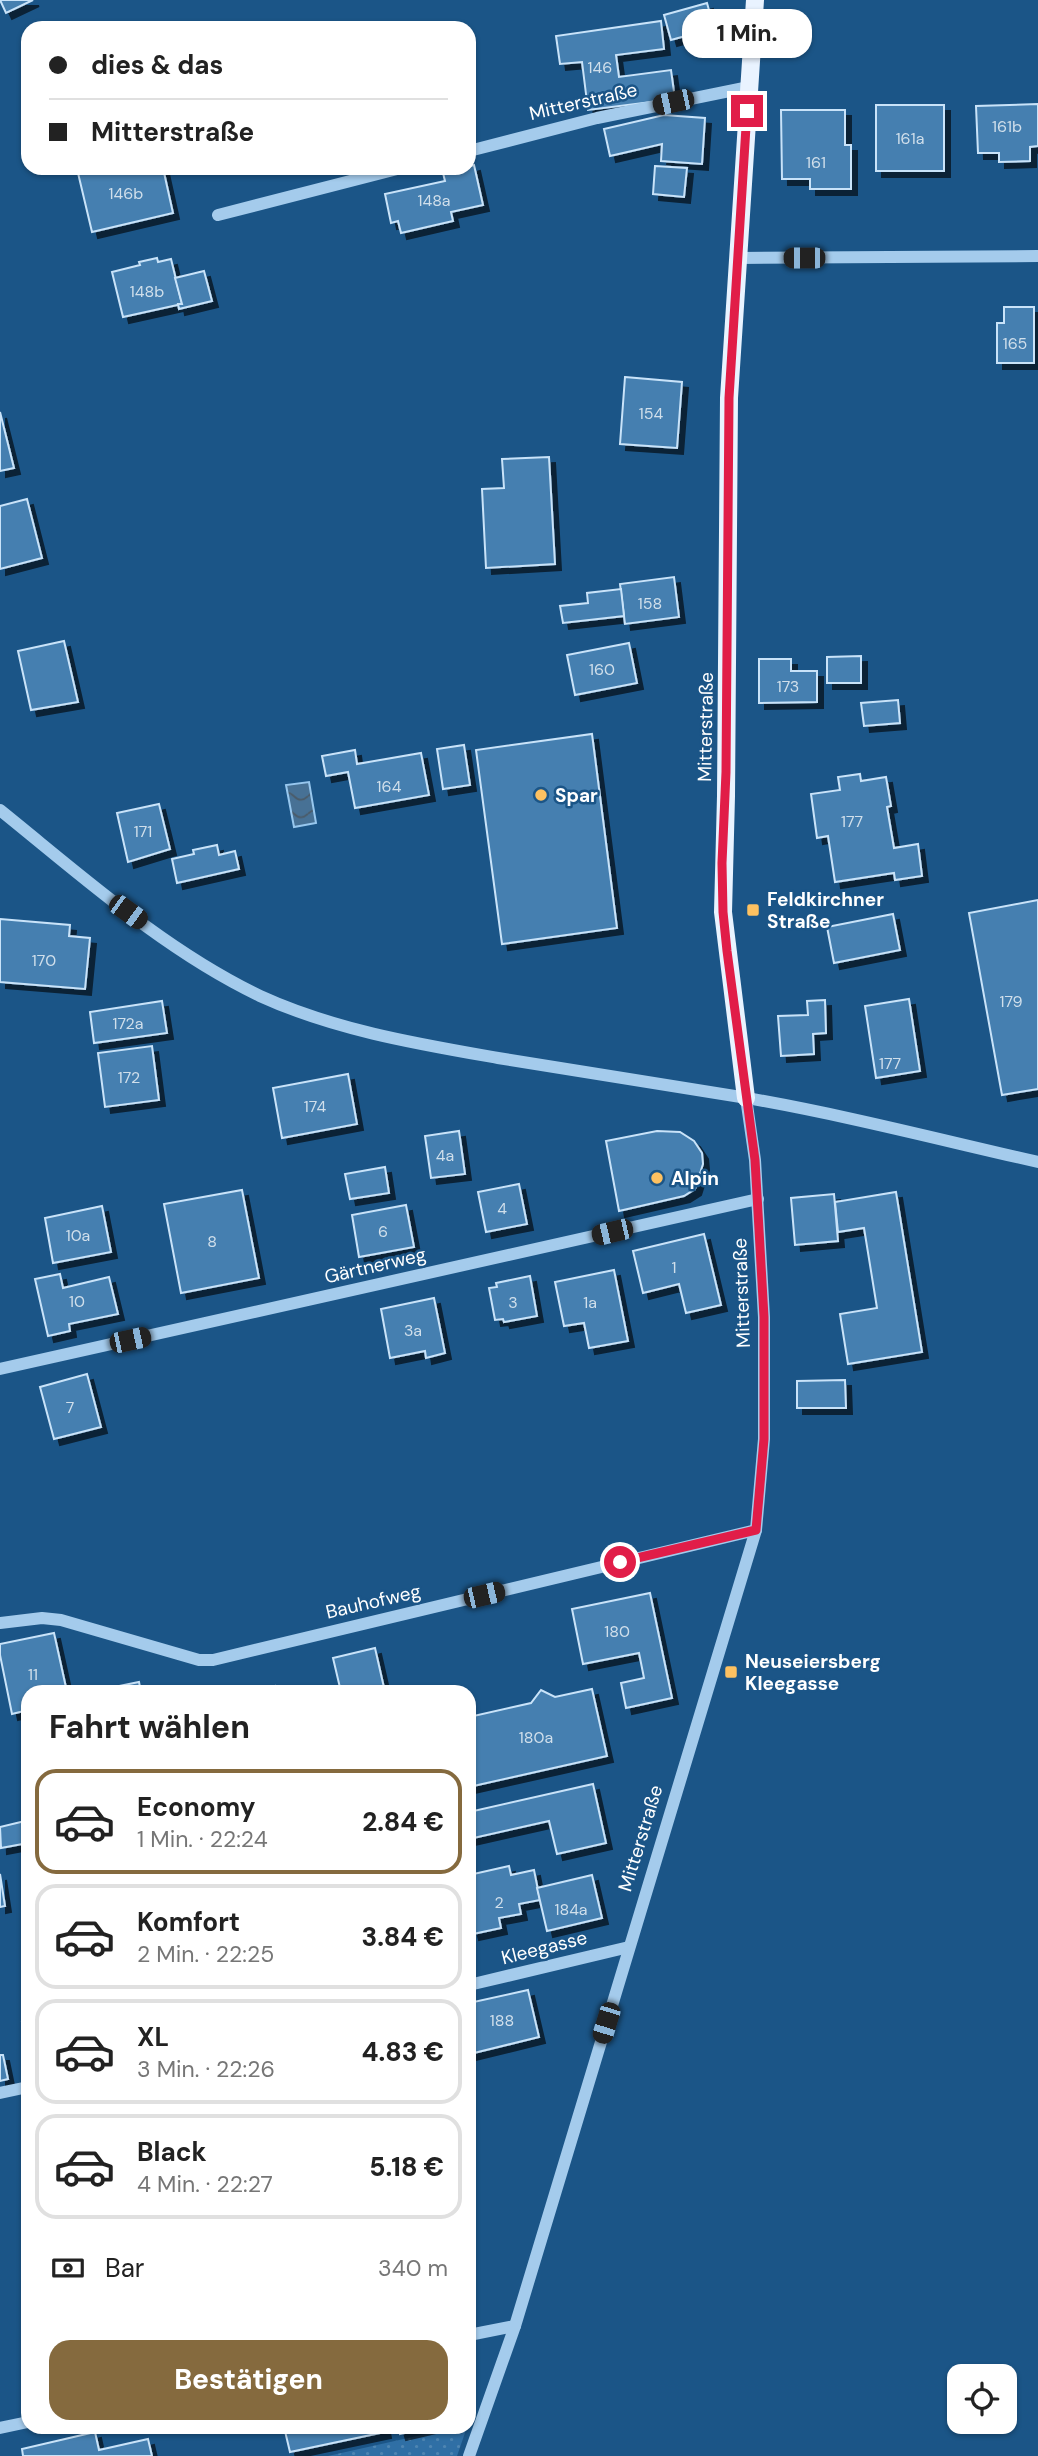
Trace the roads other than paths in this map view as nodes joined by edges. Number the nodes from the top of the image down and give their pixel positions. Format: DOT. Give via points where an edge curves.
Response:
graph roads {
  1 [pos="755,0"];
  2 [pos="749,87"];
  3 [pos="476,149"];
  4 [pos="374,175"];
  5 [pos="218,215"];
  6 [pos="1038,256"];
  7 [pos="738,258"];
  8 [pos="0,810"];
  9 [pos="746,1098"];
  10 [pos="1038,1162"];
  11 [pos="758,1199"];
  12 [pos="0,1369"];
  13 [pos="756,1530"];
  14 [pos="0,1623"];
  15 [pos="629,1947"];
  16 [pos="476,1983"];
  17 [pos="21,2088"];
  18 [pos="0,2093"];
  19 [pos="515,2326"];
  20 [pos="476,2334"];
  21 [pos="21,2424"];
  22 [pos="0,2428"];
  23 [pos="469,2456"];
  1 -- 2 [label="main road, Mitterstraße"];
  2 -- 3 [label="street, Mitterstraße" via="597,118"];
  2 -- 7 [label="main road, Mitterstraße"];
  4 -- 5 [label="street"];
  6 -- 7 [label="street"];
  7 -- 9 [label="main road, Mitterstraße" via="729,398 723,912"];
  8 -- 9 [label="street" via="110,898 215,973 303,1014 438,1048"];
  9 -- 10 [label="street"];
  9 -- 11 [label="street, Mitterstraße"];
  11 -- 12 [label="street, Gärtnerweg"];
  11 -- 13 [label="street, Mitterstraße" via="764,1439"];
  13 -- 14 [label="street, Bauhofweg" via="213,1660 198,1660 61,1620"];
  13 -- 15 [label="street, Mitterstraße"];
  15 -- 16 [label="street, Kleegasse"];
  15 -- 19 [label="street, Mitterstraße"];
  17 -- 18 [label="street"];
  19 -- 20 [label="street"];
  19 -- 23 [label="street, Mitterstraße"];
  21 -- 22 [label="street"];
}
